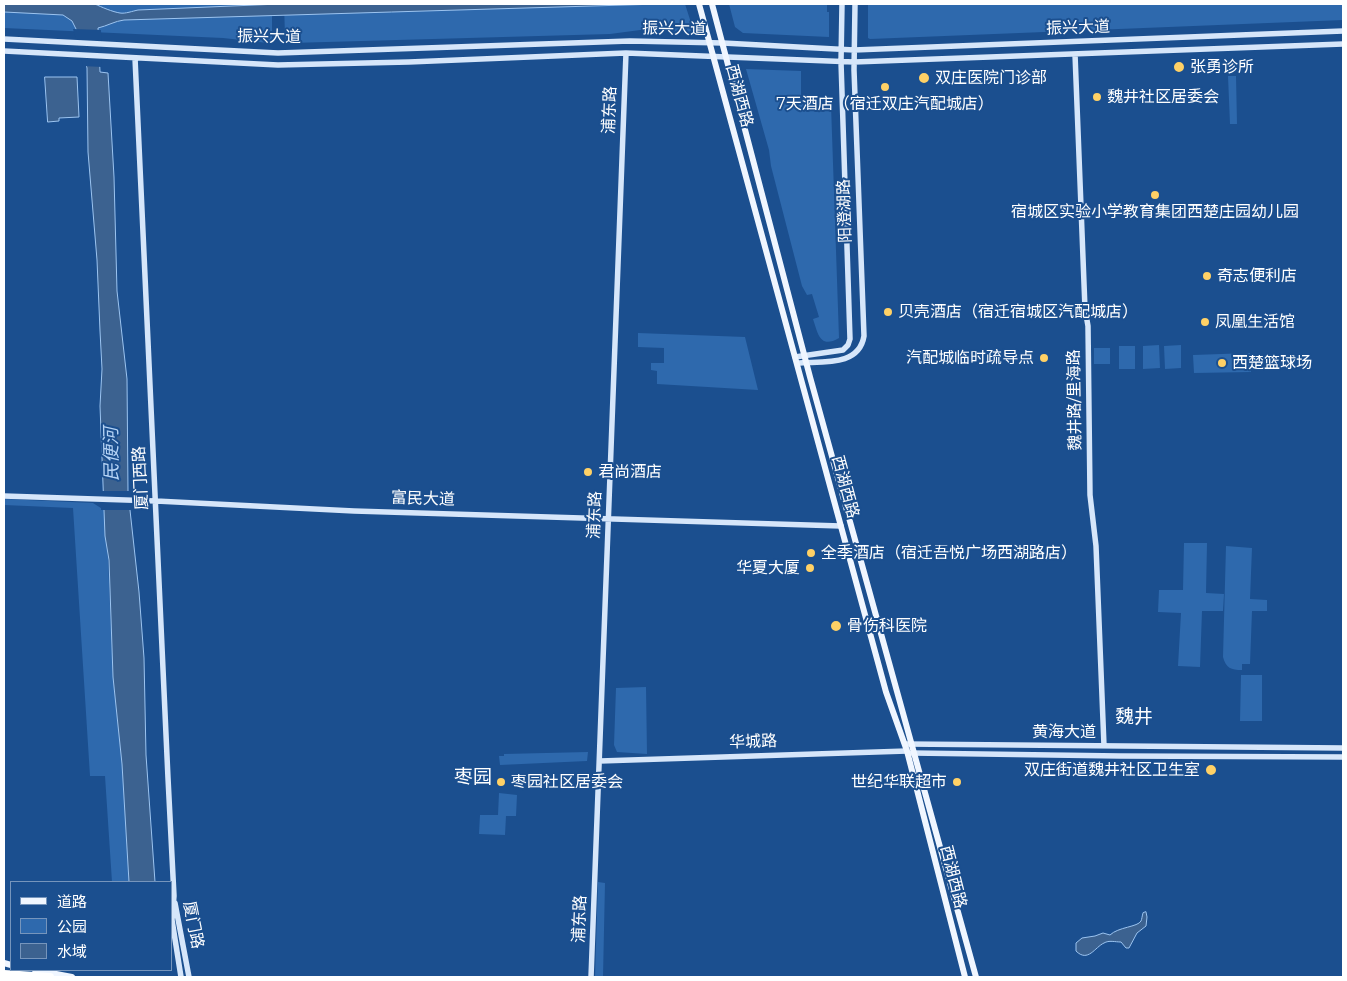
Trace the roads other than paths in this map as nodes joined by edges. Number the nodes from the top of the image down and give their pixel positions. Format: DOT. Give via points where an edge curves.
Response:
graph roads {
  1 [pos="712,4"];
  2 [pos="842,4"];
  3 [pos="856,4"];
  4 [pos="699,5"];
  5 [pos="1343,31"];
  6 [pos="4,39"];
  7 [pos="710,43"];
  8 [pos="723,44"];
  9 [pos="1343,44"];
  10 [pos="841,50"];
  11 [pos="854,50"];
  12 [pos="4,51"];
  13 [pos="626,53"];
  14 [pos="1075,54"];
  15 [pos="714,56"];
  16 [pos="725,56"];
  17 [pos="135,58"];
  18 [pos="841,62"];
  19 [pos="854,62"];
  20 [pos="806,359"];
  21 [pos="796,360"];
  22 [pos="4,496"];
  23 [pos="156,500"];
  24 [pos="608,518"];
  25 [pos="841,526"];
  26 [pos="913,744"];
  27 [pos="1104,746"];
  28 [pos="1343,748"];
  29 [pos="906,749"];
  30 [pos="915,753"];
  31 [pos="1343,757"];
  32 [pos="600,761"];
  33 [pos="174,896"];
  34 [pos="40,971"];
  35 [pos="4,974"];
  36 [pos="50,977"];
  37 [pos="72,977"];
  38 [pos="181,977"];
  39 [pos="189,977"];
  40 [pos="591,977"];
  41 [pos="965,977"];
  42 [pos="976,977"];
  1 -- 8 [label="main road, 西湖西路"];
  2 -- 10 [label="street, 阳澄湖路"];
  3 -- 11 [label="street, 阳澄湖路"];
  4 -- 7 [label="main road, 西湖西路"];
  5 -- 11 [label="street, 振兴大道"];
  6 -- 7 [label="street, 振兴大道" via="278,52 630,41"];
  7 -- 8 [label="street, 振兴大道"];
  7 -- 15 [label="main road, 西湖西路"];
  8 -- 10 [label="street, 振兴大道"];
  8 -- 16 [label="main road, 西湖西路"];
  9 -- 14 [label="street, 振兴大道"];
  10 -- 11 [label="street, 振兴大道"];
  10 -- 18 [label="street, 阳澄湖路"];
  11 -- 19 [label="street, 阳澄湖路"];
  12 -- 17 [label="street, 振兴大道"];
  13 -- 15 [label="street, 振兴大道"];
  13 -- 17 [label="street, 振兴大道" via="278,64"];
  13 -- 24 [label="street, 浦东路"];
  14 -- 19 [label="street, 振兴大道"];
  14 -- 27 [label="street, 魏井路/里海路" via="1088,326 1090,496 1096,546"];
  15 -- 16 [label="street, 振兴大道"];
  15 -- 21 [label="main road, 西湖西路"];
  16 -- 18 [label="street, 振兴大道"];
  16 -- 20 [label="main road, 西湖西路"];
  17 -- 23 [label="street, 厦门西路"];
  18 -- 19 [label="street, 振兴大道"];
  18 -- 20 [label="street, 阳澄湖路" via="850,339 843,350"];
  19 -- 20 [label="street, 阳澄湖路" via="864,336 861,349 851,357"];
  20 -- 21 [label="street, 阳澄湖路"];
  20 -- 26 [label="main road, 西湖西路"];
  21 -- 25 [label="main road, 西湖西路"];
  22 -- 23 [label="street, 富民大道"];
  23 -- 24 [label="street, 富民大道" via="354,511"];
  23 -- 33 [label="street, 厦门西路"];
  24 -- 25 [label="street, 富民大道"];
  24 -- 32 [label="street, 浦东路"];
  25 -- 29 [label="main road, 西湖西路" via="886,692"];
  26 -- 27 [label="street, 黄海大道"];
  26 -- 29 [label="street, 黄海大道"];
  26 -- 30 [label="main road, 西湖西路"];
  27 -- 28 [label="street, 黄海大道"];
  29 -- 30 [label="street, 黄海大道"];
  29 -- 32 [label="street, 华城路"];
  29 -- 41 [label="main road, 西湖西路"];
  30 -- 31 [label="street, 黄海大道"];
  30 -- 42 [label="main road, 西湖西路"];
  32 -- 40 [label="street, 浦东路"];
  33 -- 38 [label="street, 厦门路" via="172,920"];
  33 -- 39 [label="street, 厦门路"];
  34 -- 37 [label="main road"];
  35 -- 36 [label="highway"];
}
